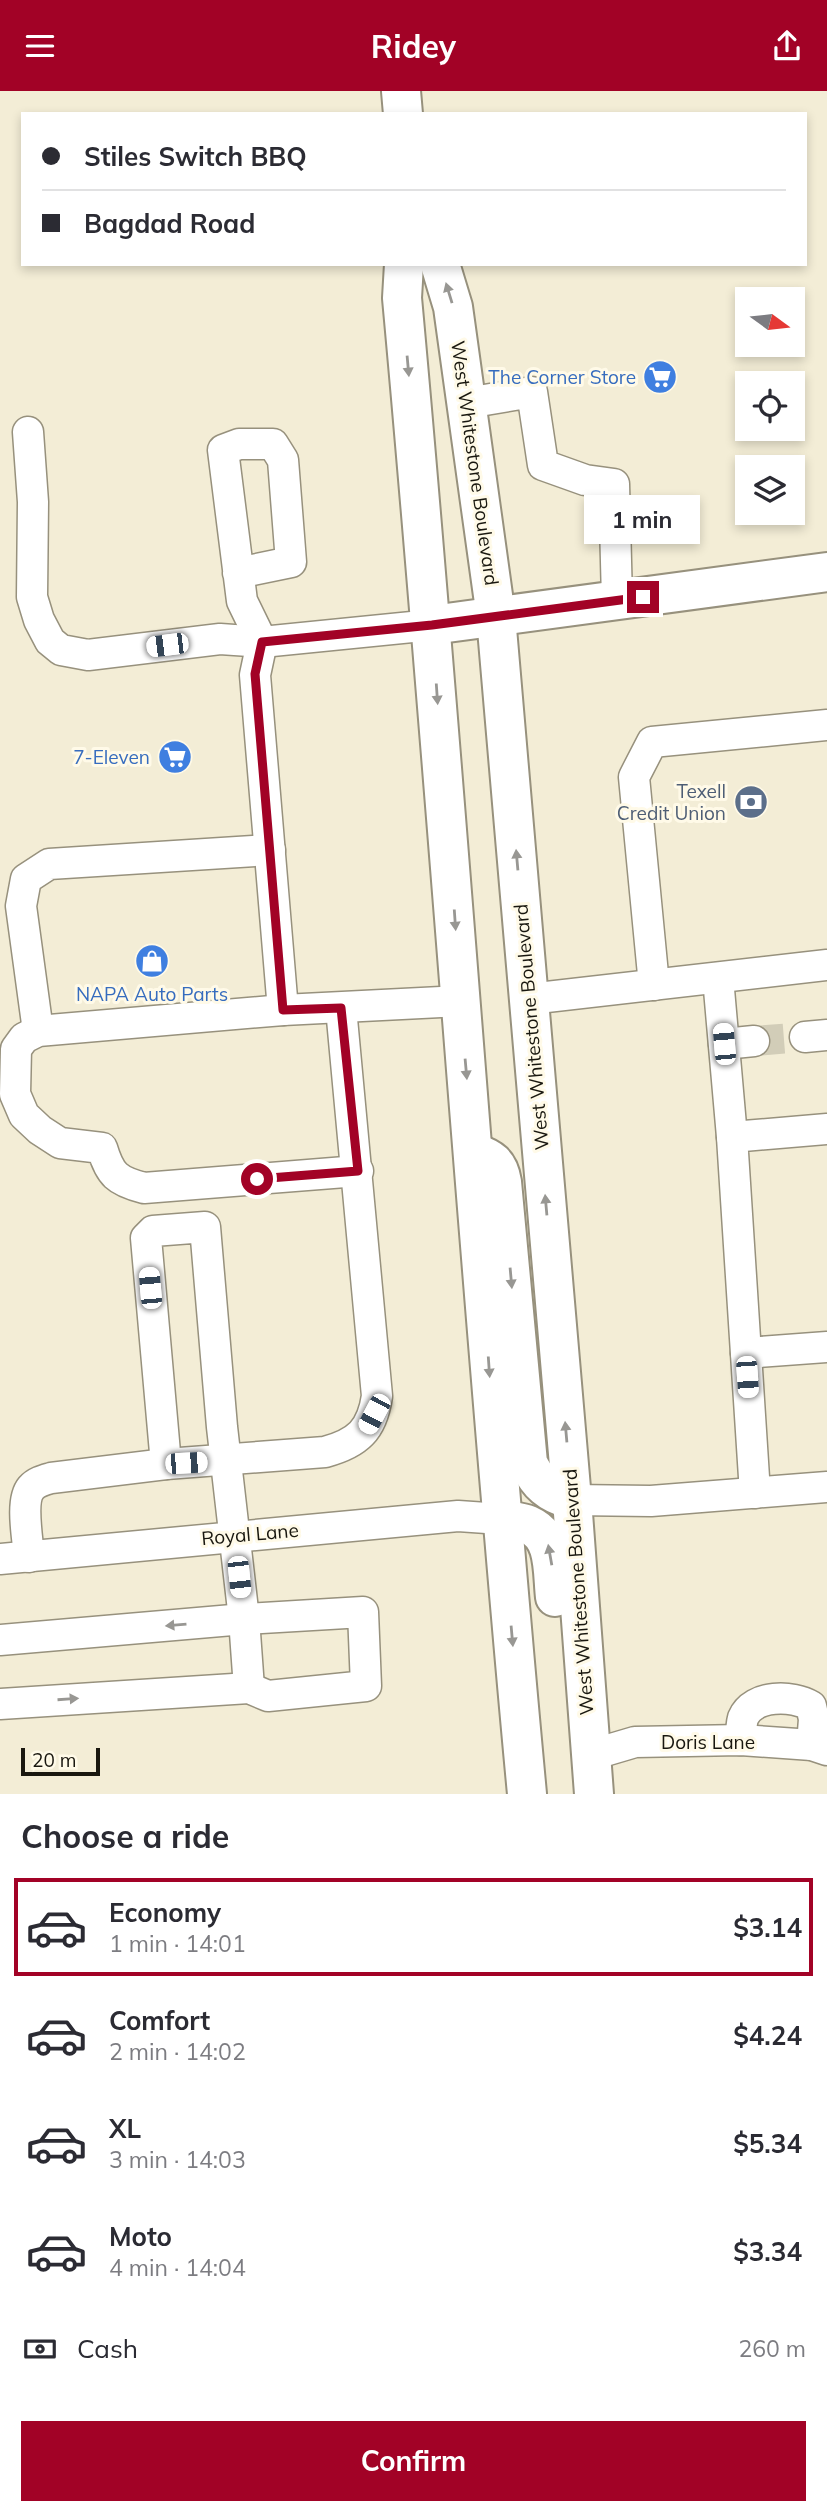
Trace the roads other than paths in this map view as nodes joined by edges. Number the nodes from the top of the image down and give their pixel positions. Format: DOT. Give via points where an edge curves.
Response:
graph roads {
  1 [pos="401,91"];
  2 [pos="404,112"];
  3 [pos="404,266"];
  4 [pos="441,266"];
  5 [pos="467,403"];
  6 [pos="28,432"];
  7 [pos="827,572"];
  8 [pos="239,573"];
  9 [pos="617,600"];
  10 [pos="496,617"];
  11 [pos="432,625"];
  12 [pos="262,642"];
  13 [pos="827,725"];
  14 [pos="270,850"];
  15 [pos="827,965"];
  16 [pos="718,978"];
  17 [pos="654,985"];
  18 [pos="529,999"];
  19 [pos="461,1001"];
  20 [pos="341,1008"];
  21 [pos="283,1010"];
  22 [pos="38,1031"];
  23 [pos="754,1041"];
  24 [pos="724,1044"];
  25 [pos="827,1129"];
  26 [pos="732,1137"];
  27 [pos="473,1152"];
  28 [pos="358,1171"];
  29 [pos="827,1347"];
  30 [pos="746,1353"];
  31 [pos="225,1461"];
  32 [pos="166,1464"];
  33 [pos="827,1487"];
  34 [pos="755,1493"];
  35 [pos="572,1500"];
  36 [pos="501,1519"];
  37 [pos="235,1535"];
  38 [pos="29,1556"];
  39 [pos="0,1559"];
  40 [pos="244,1619"];
  41 [pos="0,1640"];
  42 [pos="249,1688"];
  43 [pos="0,1704"];
  44 [pos="741,1740"];
  45 [pos="819,1747"];
  46 [pos="591,1755"];
  47 [pos="527,1794"];
  48 [pos="571,1794"];
  49 [pos="594,1794"];
  1 -- 2 [label="main road"];
  3 -- 11 [label="main road, one-way" via="402,298"];
  5 -- 4 [label="main road, West Whitestone Boulevard, one-way" via="453,307"];
  5 -- 9 [label="street" via="532,392 543,465 585,481 614,484"];
  5 -- 10 [label="main road, West Whitestone Boulevard"];
  6 -- 12 [label="street" via="32,597 50,641 61,650 89,655 220,639"];
  7 -- 9 [label="main road"];
  8 -- 12 [label="street" via="242,601"];
  9 -- 10 [label="main road"];
  10 -- 11 [label="main road"];
  18 -- 10 [label="main road, West Whitestone Boulevard, one-way"];
  11 -- 12 [label="street"];
  11 -- 19 [label="main road, one-way"];
  12 -- 14 [label="street" via="255,674"];
  13 -- 17 [label="street" via="652,741 634,777"];
  14 -- 21 [label="street"];
  14 -- 22 [label="street" via="50,864 26,879 21,906"];
  15 -- 16 [label="street"];
  16 -- 17 [label="street"];
  16 -- 24 [label="street"];
  17 -- 18 [label="street"];
  35 -- 18 [label="main road, West Whitestone Boulevard, one-way"];
  19 -- 20 [label="street"];
  19 -- 27 [label="main road, one-way"];
  20 -- 21 [label="street"];
  20 -- 28 [label="street"];
  21 -- 22 [label="street"];
  22 -- 28 [label="street" via="16,1049 15,1094 24,1115 60,1143 102,1148 108,1167 123,1183 144,1188"];
  23 -- 24 [label="street"];
  24 -- 26 [label="street"];
  25 -- 26 [label="street"];
  26 -- 30 [label="street"];
  27 -- 35 [label="main road, one-way" via="496,1163 502,1182 528,1463 541,1485"];
  27 -- 36 [label="main road, one-way"];
  28 -- 31 [label="street" via="377,1397 374,1414 367,1428 344,1447"];
  29 -- 30 [label="street"];
  30 -- 34 [label="street"];
  31 -- 32 [label="street"];
  31 -- 32 [label="street" via="205,1227 153,1231 146,1238"];
  31 -- 37 [label="street"];
  32 -- 38 [label="street" via="38,1482 29,1490 25,1512"];
  33 -- 34 [label="street"];
  34 -- 35 [label="street"];
  35 -- 46 [label="main road, West Whitestone Boulevard"];
  36 -- 37 [label="street, Royal Lane" via="458,1516"];
  36 -- 47 [label="main road, one-way"];
  48 -- 36 [label="main road, one-way" via="551,1555 541,1533 529,1525"];
  37 -- 38 [label="street, Royal Lane"];
  37 -- 40 [label="street"];
  38 -- 39 [label="street, Royal Lane"];
  40 -- 41 [label="street, one-way"];
  40 -- 42 [label="street"];
  40 -- 42 [label="street" via="363,1612 366,1686 268,1696"];
  43 -- 42 [label="street, one-way"];
  44 -- 45 [label="street, Doris Lane"];
  44 -- 45 [label="street" via="743,1718 752,1706 771,1699 802,1700 811,1706"];
  44 -- 46 [label="street, Doris Lane" via="635,1742"];
  46 -- 49 [label="main road, West Whitestone Boulevard"];
}
